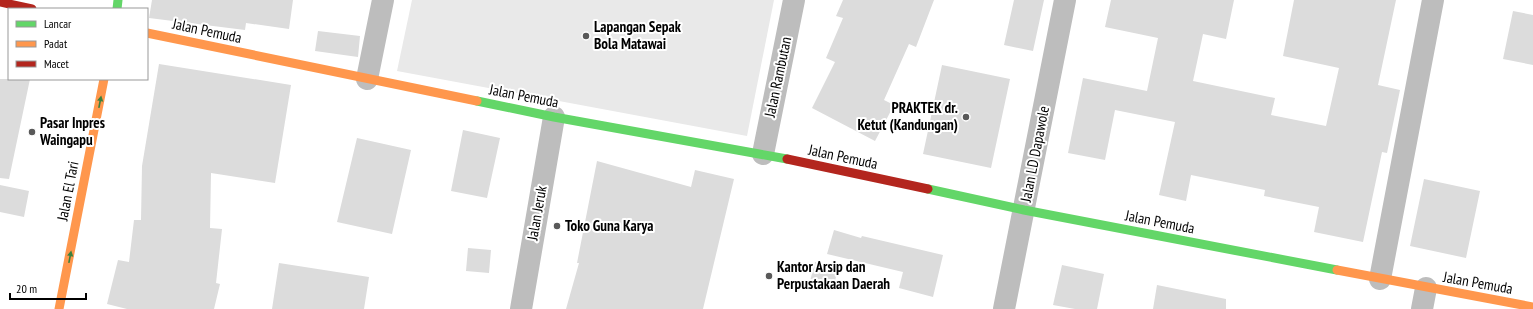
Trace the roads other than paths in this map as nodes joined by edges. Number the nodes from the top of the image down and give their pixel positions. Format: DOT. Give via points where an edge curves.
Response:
graph roads {
  1 [pos="383,0"];
  2 [pos="794,0"];
  3 [pos="1066,0"];
  4 [pos="1433,0"];
  5 [pos="0,2"];
  6 [pos="27,8"];
  7 [pos="148,33"];
  8 [pos="367,78"];
  9 [pos="104,80"];
  10 [pos="554,117"];
  11 [pos="763,154"];
  12 [pos="1024,210"];
  13 [pos="1380,279"];
  14 [pos="1426,288"];
  15 [pos="1533,307"];
  16 [pos="59,309"];
  17 [pos="520,309"];
  18 [pos="1004,309"];
  19 [pos="1422,309"];
  1 -- 8 [label="street"];
  2 -- 11 [label="street, Jalan Rambutan"];
  3 -- 12 [label="street, Jalan LD Dapawole"];
  4 -- 13 [label="street"];
  5 -- 6 [label="street"];
  7 -- 8 [label="street, Jalan Pemuda"];
  8 -- 10 [label="street, Jalan Pemuda"];
  16 -- 9 [label="street, Jalan El Tari, one-way"];
  10 -- 11 [label="street, Jalan Pemuda"];
  10 -- 17 [label="street, Jalan Jeruk"];
  11 -- 12 [label="street, Jalan Pemuda"];
  12 -- 13 [label="street, Jalan Pemuda"];
  12 -- 18 [label="street, Jalan LD Dapawole"];
  13 -- 14 [label="street, Jalan Pemuda"];
  14 -- 15 [label="street, Jalan Pemuda"];
  14 -- 19 [label="street"];
}
